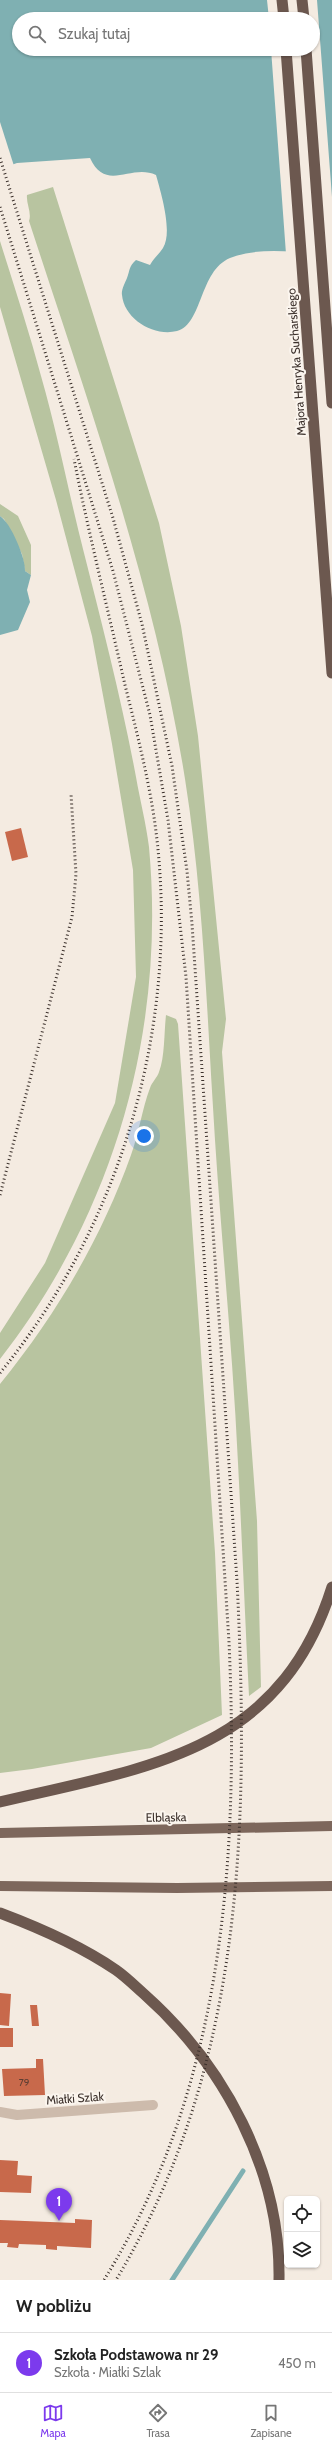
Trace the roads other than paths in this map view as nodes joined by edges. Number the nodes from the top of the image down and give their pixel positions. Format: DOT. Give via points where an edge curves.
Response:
graph roads {
  1 [pos="282,0"];
  2 [pos="302,0"];
  3 [pos="283,12"];
  4 [pos="303,12"];
  5 [pos="287,56"];
  6 [pos="307,56"];
  7 [pos="332,403"];
  8 [pos="332,673"];
  9 [pos="332,1587"];
  10 [pos="0,1802"];
  11 [pos="332,1826"];
  12 [pos="0,1833"];
  13 [pos="0,1886"];
  14 [pos="332,1886"];
  15 [pos="0,1913"];
  16 [pos="153,2105"];
  17 [pos="0,2112"];
  18 [pos="279,2280"];
  1 -- 3 [label="highway"];
  2 -- 4 [label="highway"];
  5 -- 8 [label="highway, Majora Henryka Sucharskiego"];
  6 -- 7 [label="highway"];
  9 -- 10 [label="highway" via="312,1639 297,1664 278,1688 246,1718 182,1754 113,1775"];
  11 -- 12 [label="main road, Elbląska"];
  13 -- 14 [label="main road"];
  15 -- 18 [label="highway" via="70,1944 117,1971 167,2015 219,2078 255,2152 265,2182 274,2226"];
  16 -- 17 [label="street, Miałki Szlak" via="17,2115"];
}
